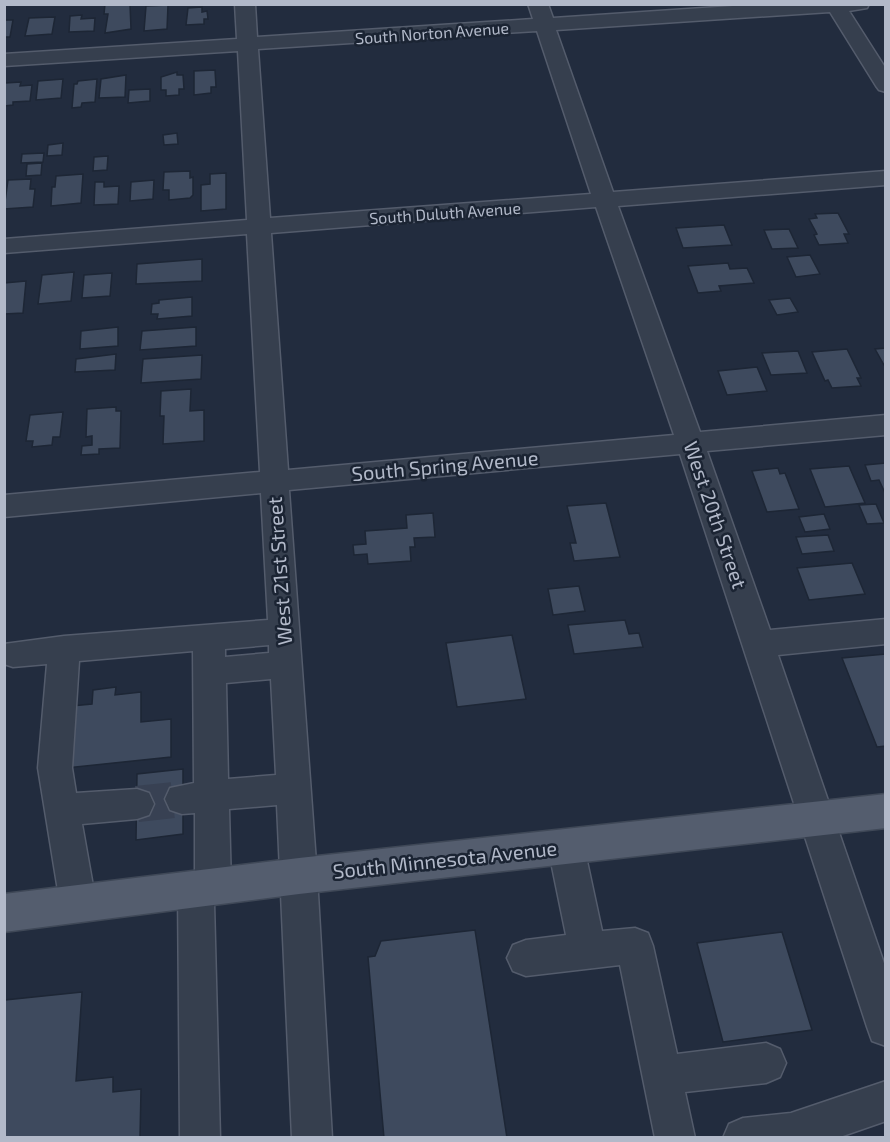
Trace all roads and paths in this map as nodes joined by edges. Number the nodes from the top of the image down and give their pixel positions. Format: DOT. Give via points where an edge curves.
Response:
graph roads {
  1 [pos="245,4"];
  2 [pos="860,4"];
  3 [pos="835,5"];
  4 [pos="541,15"];
  5 [pos="247,46"];
  6 [pos="4,60"];
  7 [pos="885,86"];
  8 [pos="885,178"];
  9 [pos="604,200"];
  10 [pos="258,227"];
  11 [pos="4,246"];
  12 [pos="885,425"];
  13 [pos="691,443"];
  14 [pos="274,482"];
  15 [pos="4,506"];
  16 [pos="283,631"];
  17 [pos="885,631"];
  18 [pos="209,637"];
  19 [pos="758,644"];
  20 [pos="64,649"];
  21 [pos="13,654"];
  22 [pos="286,665"];
  23 [pos="209,671"];
  24 [pos="293,788"];
  25 [pos="197,798"];
  26 [pos="136,804"];
  27 [pos="62,810"];
  28 [pos="885,811"];
  29 [pos="818,819"];
  30 [pos="566,847"];
  31 [pos="299,876"];
  32 [pos="204,887"];
  33 [pos="78,903"];
  34 [pos="4,913"];
  35 [pos="588,950"];
  36 [pos="526,958"];
  37 [pos="885,1027"];
  38 [pos="766,1063"];
  39 [pos="662,1075"];
  40 [pos="885,1101"];
  41 [pos="200,1137"];
  42 [pos="312,1137"];
  43 [pos="675,1137"];
  44 [pos="743,1137"];
  1 -- 5 [label="street, West 21st Street"];
  2 -- 3 [label="street, South Norton Avenue"];
  3 -- 4 [label="street, South Norton Avenue"];
  3 -- 7 [label="street"];
  4 -- 5 [label="street, South Norton Avenue"];
  4 -- 9 [label="street, West 20th Street"];
  5 -- 6 [label="street, South Norton Avenue"];
  5 -- 10 [label="street, West 21st Street"];
  8 -- 9 [label="street, South Duluth Avenue"];
  9 -- 10 [label="street, South Duluth Avenue"];
  9 -- 13 [label="street, West 20th Street"];
  10 -- 11 [label="street, South Duluth Avenue"];
  10 -- 14 [label="street, West 21st Street"];
  12 -- 13 [label="street, South Spring Avenue"];
  13 -- 14 [label="street, South Spring Avenue"];
  13 -- 19 [label="street, West 20th Street"];
  14 -- 15 [label="street, South Spring Avenue"];
  14 -- 16 [label="street, West 21st Street"];
  16 -- 18 [label="street"];
  16 -- 22 [label="street, West 21st Street"];
  17 -- 19 [label="street"];
  18 -- 20 [label="street"];
  18 -- 23 [label="street"];
  19 -- 29 [label="street, West 20th Street"];
  20 -- 21 [label="street"];
  20 -- 27 [label="street" via="54,768"];
  22 -- 23 [label="street"];
  22 -- 24 [label="street, West 21st Street"];
  23 -- 25 [label="street"];
  24 -- 25 [label="street"];
  24 -- 31 [label="street, West 21st Street"];
  25 -- 32 [label="street"];
  26 -- 27 [label="street"];
  27 -- 33 [label="street"];
  28 -- 29 [label="main road, South Minnesota Avenue"];
  29 -- 30 [label="main road, South Minnesota Avenue"];
  29 -- 37 [label="street, West 20th Street"];
  30 -- 31 [label="main road, South Minnesota Avenue"];
  30 -- 35 [label="street"];
  31 -- 32 [label="main road, South Minnesota Avenue"];
  31 -- 42 [label="street, West 21st Street"];
  32 -- 33 [label="main road, South Minnesota Avenue"];
  32 -- 41 [label="street"];
  33 -- 34 [label="main road, South Minnesota Avenue"];
  35 -- 36 [label="street"];
  35 -- 39 [label="street" via="634,946"];
  38 -- 39 [label="street"];
  39 -- 43 [label="street"];
  40 -- 44 [label="street" via="791,1132"];
}
